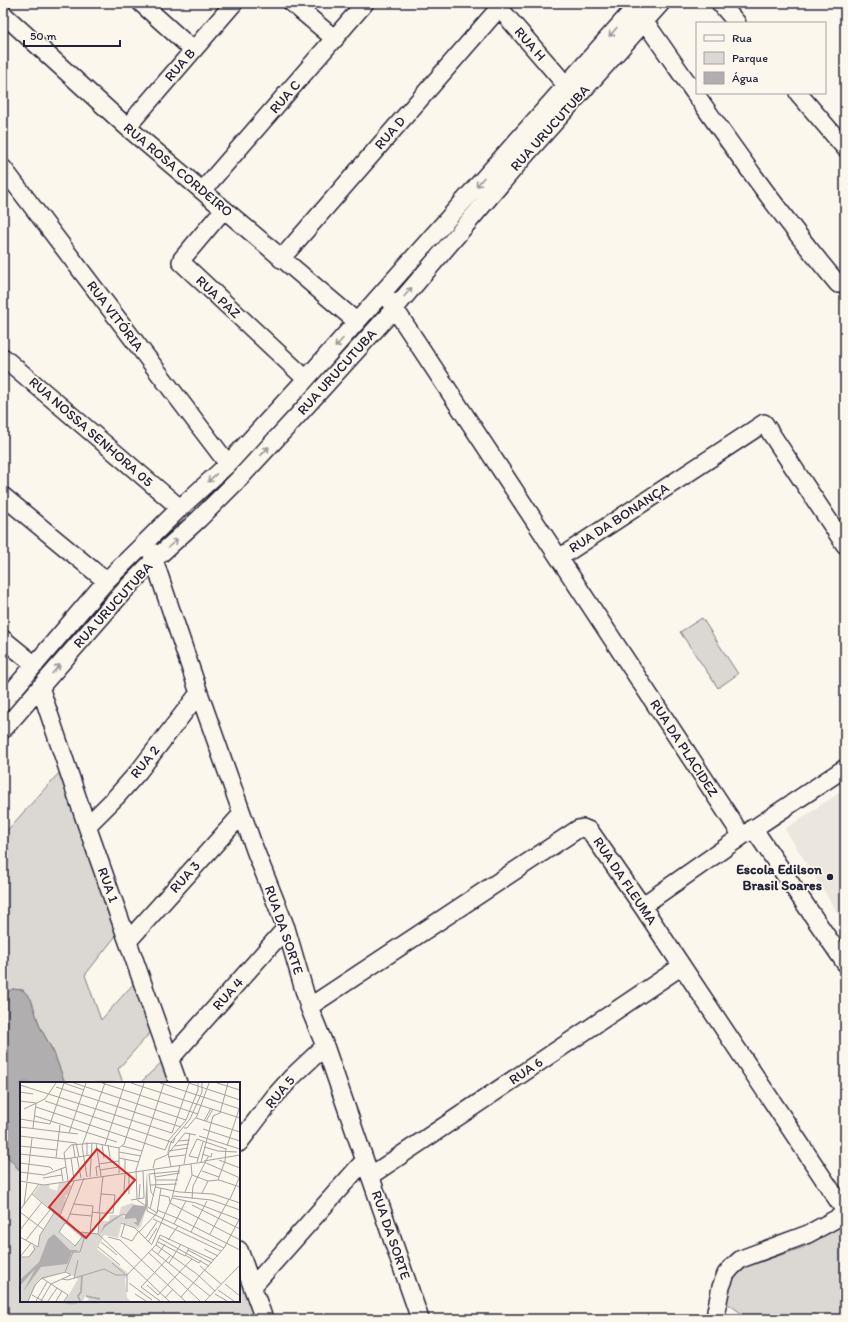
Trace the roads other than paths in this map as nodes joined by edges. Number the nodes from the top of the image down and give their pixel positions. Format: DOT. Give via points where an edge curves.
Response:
graph roads {
  1 [pos="141,3"];
  2 [pos="234,3"];
  3 [pos="292,3"];
  4 [pos="365,3"];
  5 [pos="661,3"];
  6 [pos="720,3"];
  7 [pos="636,4"];
  8 [pos="497,5"];
  9 [pos="3,14"];
  10 [pos="645,22"];
  11 [pos="736,22"];
  12 [pos="335,39"];
  13 [pos="193,50"];
  14 [pos="566,84"];
  15 [pos="799,94"];
  16 [pos="127,127"];
  17 [pos="522,147"];
  18 [pos="845,148"];
  19 [pos="494,165"];
  20 [pos="3,168"];
  21 [pos="507,176"];
  22 [pos="203,190"];
  23 [pos="224,208"];
  24 [pos="281,259"];
  25 [pos="838,284"];
  26 [pos="383,292"];
  27 [pos="395,308"];
  28 [pos="357,322"];
  29 [pos="3,357"];
  30 [pos="306,380"];
  31 [pos="228,464"];
  32 [pos="3,496"];
  33 [pos="180,508"];
  34 [pos="147,541"];
  35 [pos="845,545"];
  36 [pos="559,558"];
  37 [pos="154,560"];
  38 [pos="106,581"];
  39 [pos="3,639"];
  40 [pos="35,665"];
  41 [pos="40,687"];
  42 [pos="199,693"];
  43 [pos="3,702"];
  44 [pos="3,730"];
  45 [pos="845,768"];
  46 [pos="242,814"];
  47 [pos="86,826"];
  48 [pos="748,832"];
  49 [pos="642,906"];
  50 [pos="286,928"];
  51 [pos="128,941"];
  52 [pos="845,964"];
  53 [pos="682,966"];
  54 [pos="309,1007"];
  55 [pos="325,1046"];
  56 [pos="170,1059"];
  57 [pos="178,1082"];
  58 [pos="240,1142"];
  59 [pos="367,1168"];
  60 [pos="845,1211"];
  61 [pos="845,1214"];
  62 [pos="240,1253"];
  63 [pos="252,1286"];
  64 [pos="264,1319"];
  65 [pos="420,1319"];
  66 [pos="718,1319"];
  1 -- 13 [label="street"];
  2 -- 13 [label="street, RUA B"];
  3 -- 12 [label="street"];
  4 -- 12 [label="street, RUA C"];
  5 -- 10 [label="street, RUA URUCUTUBA"];
  6 -- 11 [label="street"];
  7 -- 14 [label="street, RUA URUCUTUBA, one-way"];
  8 -- 14 [label="street, RUA H"];
  8 -- 24 [label="street, RUA D"];
  9 -- 16 [label="street, RUA ROSA CORDEIRO"];
  10 -- 17 [label="street, RUA URUCUTUBA"];
  10 -- 25 [label="street" via="767,195"];
  12 -- 22 [label="street, RUA C"];
  13 -- 16 [label="street, RUA B"];
  14 -- 17 [label="street, RUA URUCUTUBA"];
  15 -- 18 [label="street"];
  16 -- 22 [label="street, RUA ROSA CORDEIRO"];
  17 -- 19 [label="street, RUA URUCUTUBA"];
  17 -- 21 [label="street, RUA URUCUTUBA"];
  19 -- 21 [label="street"];
  19 -- 26 [label="street, RUA URUCUTUBA, one-way"];
  20 -- 31 [label="street, RUA VITÓRIA"];
  27 -- 21 [label="street, RUA URUCUTUBA, one-way"];
  22 -- 23 [label="street, RUA ROSA CORDEIRO"];
  23 -- 24 [label="street, RUA ROSA CORDEIRO"];
  23 -- 30 [label="street, RUA PAZ" via="181,262"];
  24 -- 28 [label="street, RUA ROSA CORDEIRO"];
  26 -- 27 [label="street, RUA DA BONANÇA"];
  26 -- 28 [label="street, RUA URUCUTUBA"];
  27 -- 36 [label="street, RUA DA BONANÇA"];
  37 -- 27 [label="street, RUA URUCUTUBA, one-way" via="241,477"];
  28 -- 30 [label="street, RUA URUCUTUBA, one-way"];
  29 -- 33 [label="street, RUA NOSSA SENHORA 05"];
  30 -- 31 [label="street, RUA URUCUTUBA"];
  31 -- 33 [label="street, RUA URUCUTUBA, one-way"];
  32 -- 38 [label="street"];
  33 -- 34 [label="street, RUA URUCUTUBA"];
  34 -- 37 [label="street, RUA DA SORTE"];
  34 -- 38 [label="street, RUA URUCUTUBA"];
  35 -- 36 [label="street, RUA DA BONANÇA" via="764,423"];
  36 -- 48 [label="street, RUA DA PLACIDEZ"];
  41 -- 37 [label="street, RUA URUCUTUBA, one-way"];
  37 -- 42 [label="street, RUA DA SORTE"];
  38 -- 40 [label="street, RUA URUCUTUBA"];
  39 -- 40 [label="street"];
  40 -- 43 [label="street, RUA URUCUTUBA"];
  41 -- 44 [label="street, RUA URUCUTUBA"];
  41 -- 47 [label="street, RUA 1"];
  42 -- 46 [label="street, RUA DA SORTE"];
  42 -- 47 [label="street, RUA 2" via="116,797"];
  45 -- 48 [label="street"];
  46 -- 50 [label="street, RUA DA SORTE"];
  46 -- 51 [label="street, RUA 3"];
  47 -- 51 [label="street, RUA 1"];
  48 -- 49 [label="street"];
  48 -- 52 [label="street, RUA DA PLACIDEZ"];
  49 -- 53 [label="street, RUA DA FLEUMA"];
  49 -- 54 [label="street, RUA DA FLEUMA" via="590,831 578,829"];
  50 -- 54 [label="street, RUA DA SORTE"];
  50 -- 56 [label="street, RUA 4"];
  51 -- 56 [label="street, RUA 1"];
  53 -- 59 [label="street, RUA 6"];
  53 -- 60 [label="street, RUA DA FLEUMA"];
  54 -- 55 [label="street, RUA DA SORTE"];
  55 -- 58 [label="street, RUA 5" via="292,1077"];
  55 -- 59 [label="street, RUA DA SORTE"];
  56 -- 57 [label="street, RUA 1"];
  59 -- 63 [label="street, RUA 6"];
  59 -- 65 [label="street, RUA DA SORTE"];
  61 -- 66 [label="street" via="808,1234 741,1259 726,1274 721,1287 716,1311"];
  62 -- 63 [label="street"];
  63 -- 64 [label="street"];
}
